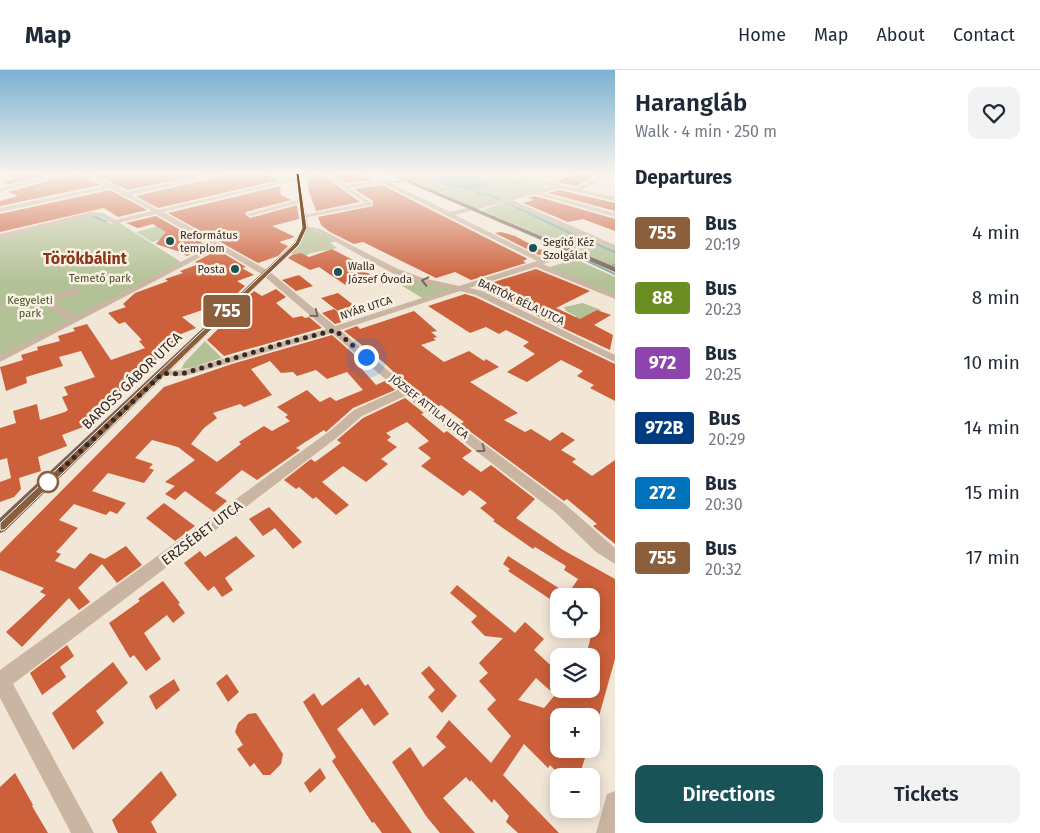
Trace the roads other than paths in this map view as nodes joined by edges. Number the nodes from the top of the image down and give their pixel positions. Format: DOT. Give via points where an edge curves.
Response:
graph roads {
  1 [pos="152,210"];
  2 [pos="165,210"];
  3 [pos="267,210"];
  4 [pos="303,210"];
  5 [pos="342,210"];
  6 [pos="445,210"];
  7 [pos="470,210"];
  8 [pos="473,210"];
  9 [pos="524,210"];
  10 [pos="595,210"];
  11 [pos="156,212"];
  12 [pos="250,214"];
  13 [pos="455,214"];
  14 [pos="615,215"];
  15 [pos="304,217"];
  16 [pos="480,222"];
  17 [pos="304,230"];
  18 [pos="0,236"];
  19 [pos="324,245"];
  20 [pos="217,246"];
  21 [pos="615,248"];
  22 [pos="290,250"];
  23 [pos="573,252"];
  24 [pos="539,263"];
  25 [pos="388,267"];
  26 [pos="615,270"];
  27 [pos="375,272"];
  28 [pos="266,273"];
  29 [pos="462,288"];
  30 [pos="76,290"];
  31 [pos="615,297"];
  32 [pos="75,320"];
  33 [pos="335,330"];
  34 [pos="0,359"];
  35 [pos="615,359"];
  36 [pos="163,373"];
  37 [pos="406,391"];
  38 [pos="0,527"];
  39 [pos="615,556"];
  40 [pos="1,680"];
  41 [pos="615,802"];
  42 [pos="83,833"];
  43 [pos="606,833"];
  1 -- 11 [label="street, JÓZSEF ATTILA UTCA"];
  2 -- 11 [label="street"];
  3 -- 12 [label="street"];
  4 -- 15 [label="main road"];
  5 -- 15 [label="street"];
  6 -- 13 [label="street"];
  7 -- 13 [label="street"];
  8 -- 23 [label="main road"];
  9 -- 21 [label="street"];
  10 -- 14 [label="street"];
  11 -- 18 [label="street" via="114,222 101,214 91,214"];
  11 -- 20 [label="street, JÓZSEF ATTILA UTCA"];
  13 -- 16 [label="street"];
  13 -- 24 [label="street"];
  15 -- 17 [label="main road"];
  17 -- 22 [label="main road, BAROSS GÁBOR UTCA"];
  17 -- 25 [label="street, BARTÓK BÉLA UTCA" via="318,230"];
  19 -- 22 [label="street"];
  20 -- 28 [label="street, JÓZSEF ATTILA UTCA"];
  20 -- 32 [label="street"];
  22 -- 28 [label="main road, BAROSS GÁBOR UTCA"];
  23 -- 24 [label="street, NYÁR UTCA"];
  23 -- 26 [label="main road"];
  24 -- 29 [label="street, NYÁR UTCA"];
  24 -- 31 [label="street"];
  25 -- 27 [label="street"];
  29 -- 25 [label="street, BARTÓK BÉLA UTCA, one-way" via="421,280"];
  28 -- 33 [label="street, JÓZSEF ATTILA UTCA, one-way"];
  28 -- 36 [label="main road, BAROSS GÁBOR UTCA"];
  29 -- 33 [label="street, NYÁR UTCA"];
  29 -- 35 [label="street, BARTÓK BÉLA UTCA"];
  30 -- 32 [label="street" via="46,302"];
  32 -- 34 [label="street"];
  33 -- 36 [label="street, NYÁR UTCA" via="185,373"];
  33 -- 37 [label="street, JÓZSEF ATTILA UTCA"];
  36 -- 38 [label="main road, BAROSS GÁBOR UTCA"];
  37 -- 39 [label="street, JÓZSEF ATTILA UTCA, one-way" via="561,509"];
  37 -- 40 [label="street, ERZSÉBET UTCA" via="358,413 336,434"];
  40 -- 42 [label="street"];
  41 -- 43 [label="street"];
}
